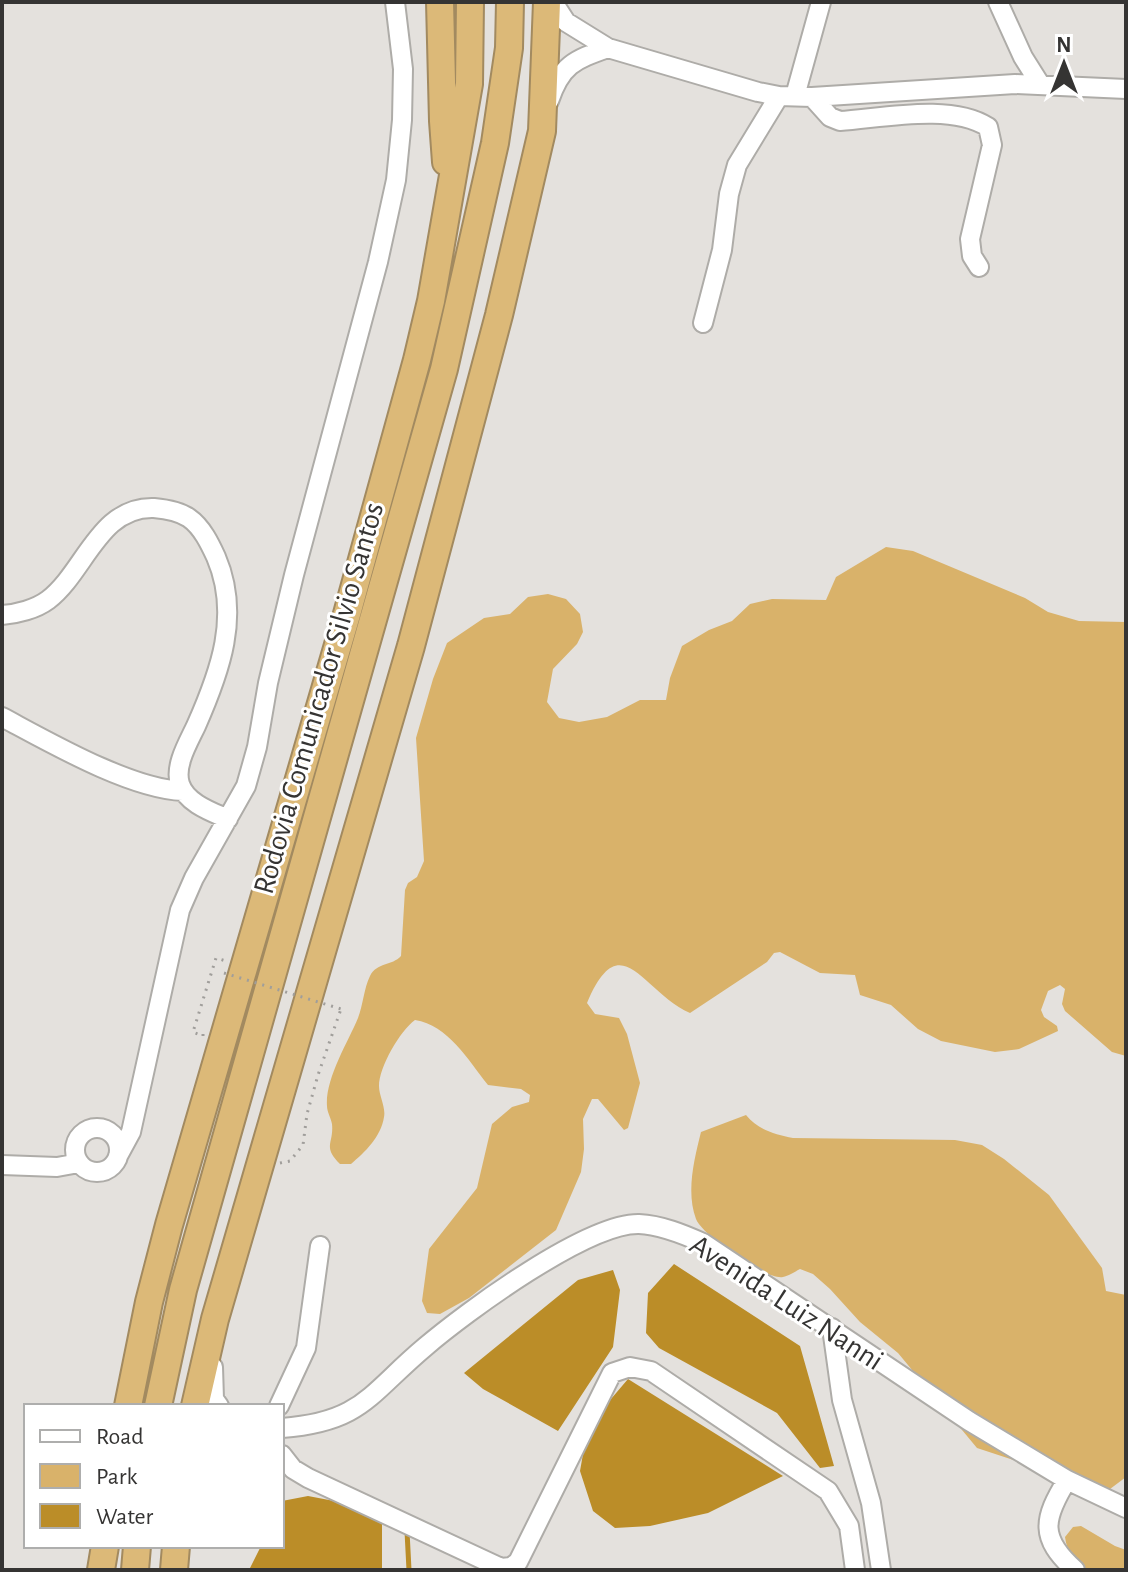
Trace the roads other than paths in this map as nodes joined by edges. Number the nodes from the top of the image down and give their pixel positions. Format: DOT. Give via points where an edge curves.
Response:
graph roads {
  1 [pos="395,2"];
  2 [pos="440,2"];
  3 [pos="470,2"];
  4 [pos="510,2"];
  5 [pos="550,2"];
  6 [pos="821,2"];
  7 [pos="998,2"];
  8 [pos="608,48"];
  9 [pos="1040,84"];
  10 [pos="1126,89"];
  11 [pos="795,96"];
  12 [pos="542,131"];
  13 [pos="443,236"];
  14 [pos="979,267"];
  15 [pos="703,323"];
  16 [pos="2,615"];
  17 [pos="2,717"];
  18 [pos="183,791"];
  19 [pos="228,819"];
  20 [pos="135,1106"];
  21 [pos="100,1128"];
  22 [pos="118,1156"];
  23 [pos="79,1163"];
  24 [pos="2,1165"];
  25 [pos="320,1246"];
  26 [pos="215,1319"];
  27 [pos="832,1328"];
  28 [pos="128,1404"];
  29 [pos="158,1404"];
  30 [pos="195,1404"];
  31 [pos="218,1404"];
  32 [pos="280,1404"];
  33 [pos="284,1428"];
  34 [pos="284,1458"];
  35 [pos="1067,1480"];
  36 [pos="1126,1508"];
  37 [pos="105,1548"];
  38 [pos="113,1548"];
  39 [pos="137,1548"];
  40 [pos="176,1548"];
  41 [pos="101,1570"];
  42 [pos="112,1570"];
  43 [pos="135,1570"];
  44 [pos="174,1570"];
  45 [pos="855,1570"];
  46 [pos="881,1570"];
  47 [pos="1075,1570"];
  1 -- 19 [label="street" via="403,69 396,180 268,683 257,747 246,786"];
  2 -- 13 [label="highway"];
  3 -- 13 [label="highway, Rodovia Comunicador Silvio Santos" via="469,84"];
  4 -- 29 [label="highway, Rodovia Comunicador Silvio Santos" via="495,143 444,369 229,1120"];
  5 -- 8 [label="street" via="566,22"];
  5 -- 12 [label="highway"];
  6 -- 11 [label="street"];
  7 -- 9 [label="street"];
  8 -- 11 [label="street"];
  8 -- 12 [label="street" via="567,66 556,80"];
  9 -- 10 [label="street"];
  9 -- 11 [label="street"];
  11 -- 14 [label="street" via="840,121 944,114 988,127 992,145 970,239"];
  11 -- 15 [label="street" via="737,165"];
  12 -- 26 [label="highway" via="411,646"];
  13 -- 28 [label="highway, Rodovia Comunicador Silvio Santos" via="417,360 347,614 234,970 149,1302"];
  16 -- 18 [label="street" via="47,601 109,525 127,513 165,509 189,518 213,550 229,609 205,706 183,754"];
  17 -- 18 [label="street" via="123,777"];
  18 -- 19 [label="street"];
  19 -- 20 [label="street" via="180,910"];
  20 -- 21 [label="street"];
  20 -- 22 [label="street" via="131,1132"];
  21 -- 22 [label="street" via="117,1141"];
  21 -- 23 [label="street" via="80,1137 75,1150"];
  22 -- 23 [label="street" via="111,1167 98,1172"];
  23 -- 24 [label="street"];
  25 -- 32 [label="street" via="306,1348"];
  26 -- 30 [label="highway"];
  26 -- 31 [label="street" via="212,1384"];
  27 -- 33 [label="street, Avenida Luiz Nanni" via="703,1243 638,1224 603,1231 554,1256 425,1347 366,1402 337,1419"];
  27 -- 35 [label="street, Avenida Luiz Nanni"];
  27 -- 46 [label="street" via="842,1400 871,1503"];
  34 -- 45 [label="street" via="308,1478 501,1568 511,1567 612,1373 630,1367 651,1371 828,1491 849,1526"];
  35 -- 36 [label="street, Avenida Luiz Nanni"];
  35 -- 47 [label="street" via="1047,1522 1058,1555"];
  37 -- 41 [label="highway"];
  38 -- 42 [label="highway"];
  39 -- 43 [label="highway"];
  40 -- 44 [label="highway"];
}
